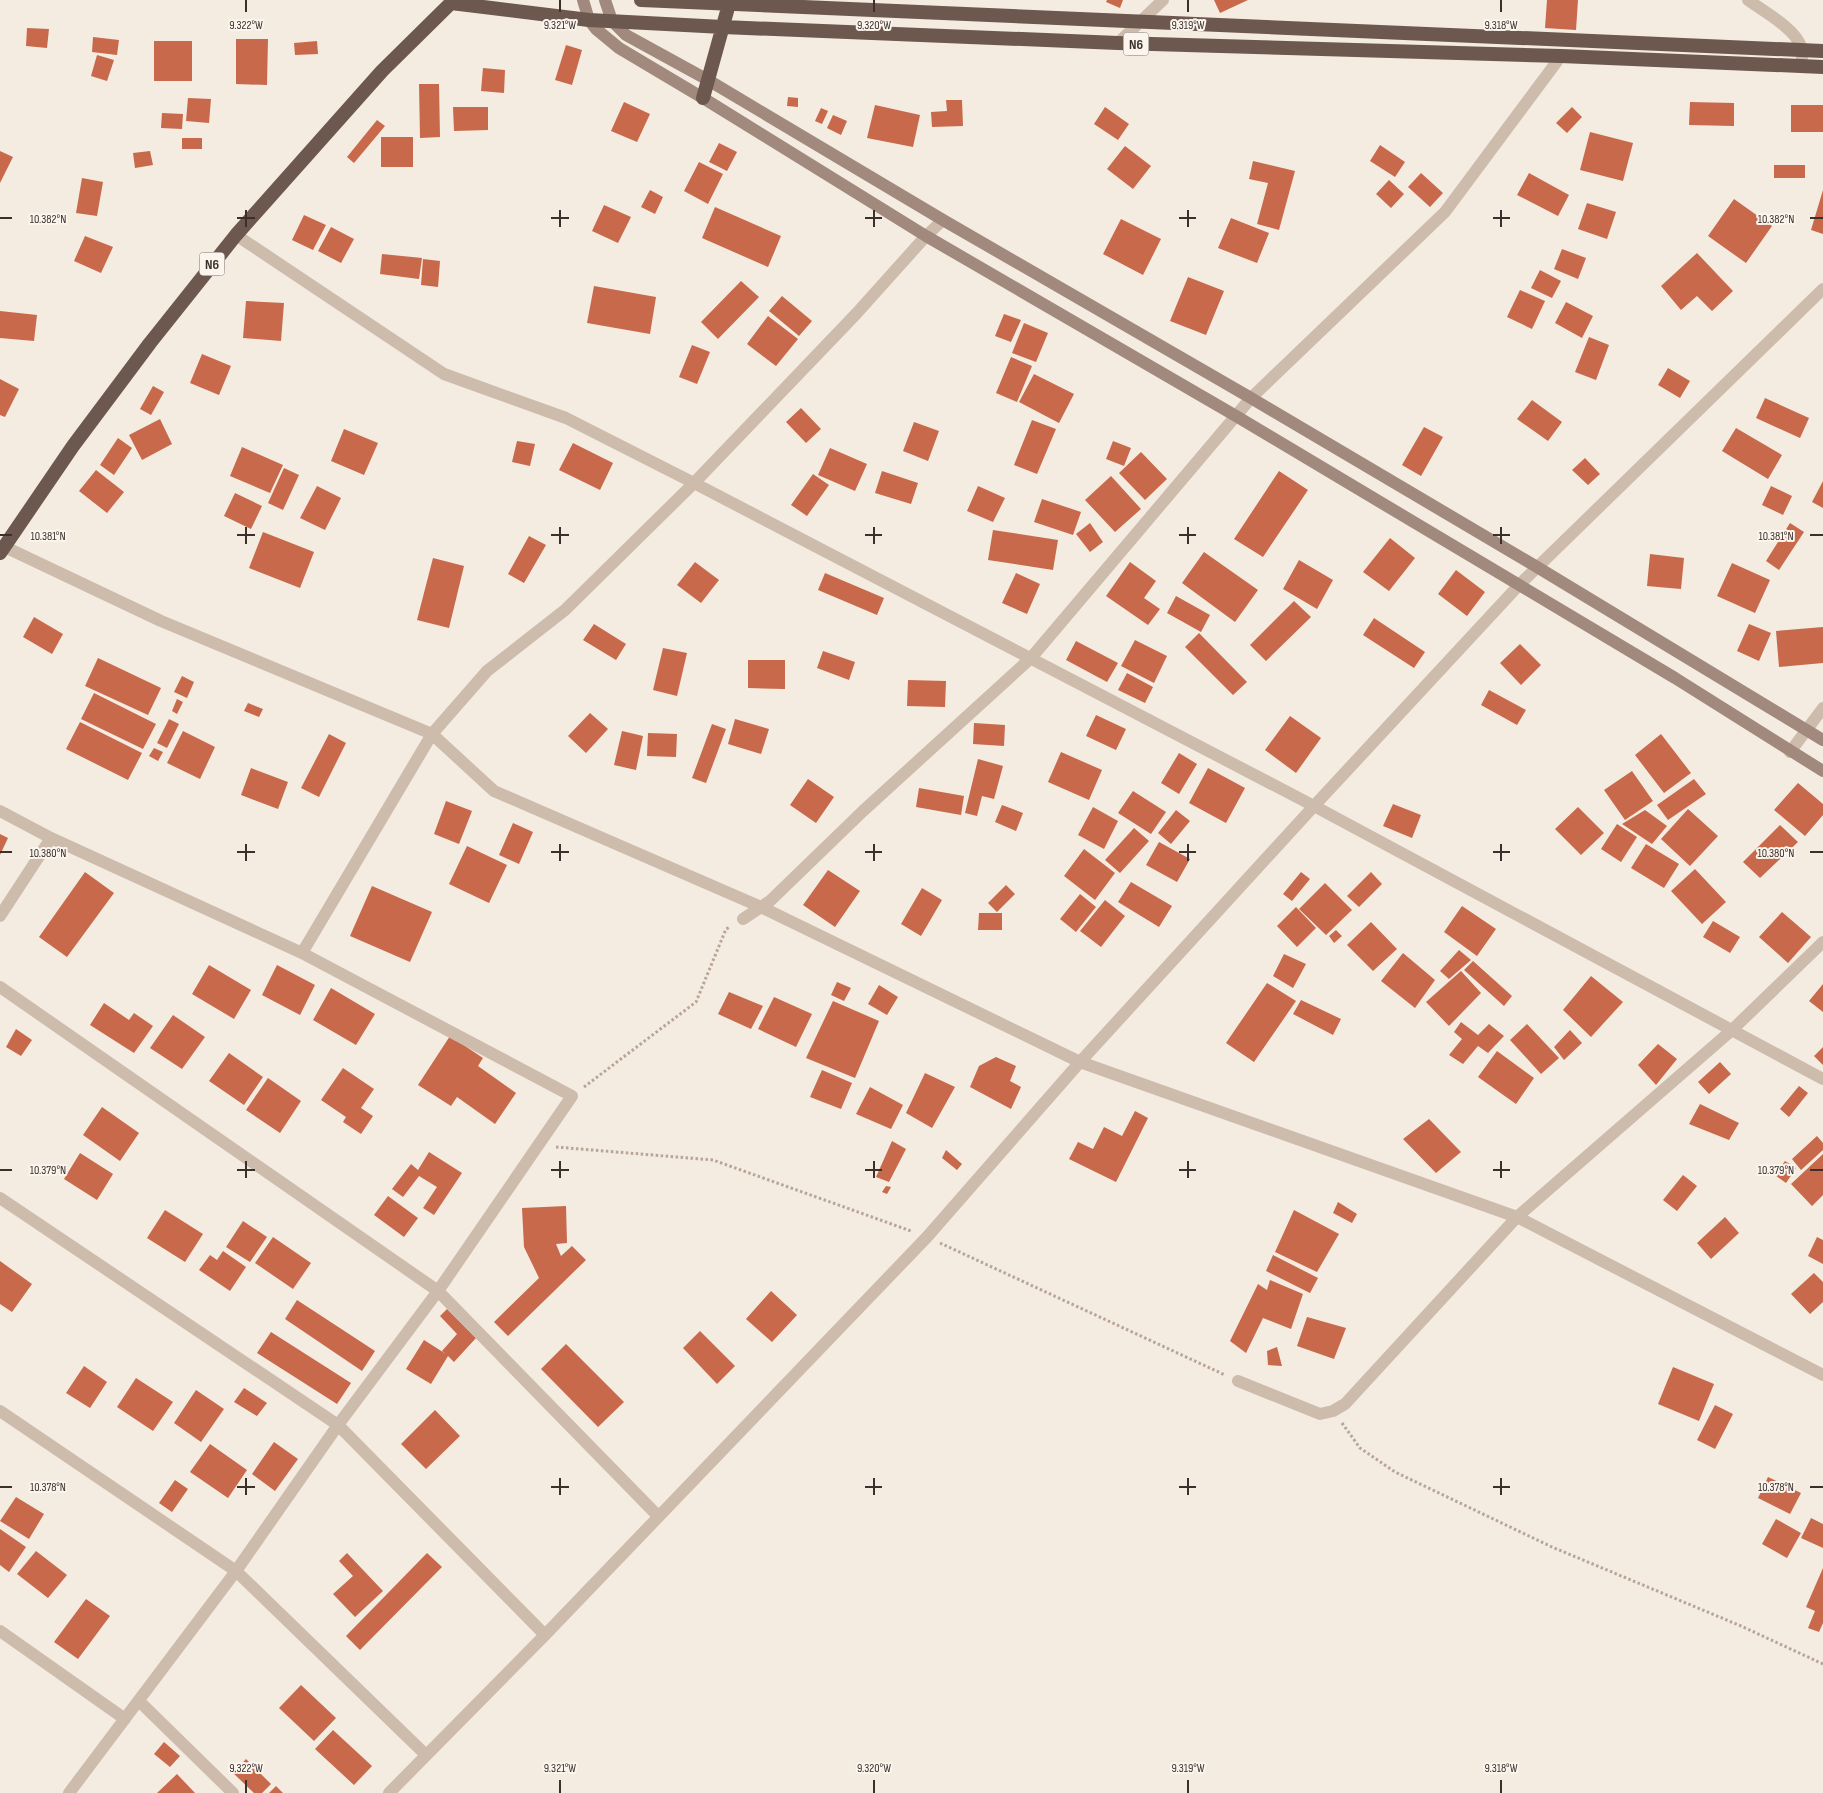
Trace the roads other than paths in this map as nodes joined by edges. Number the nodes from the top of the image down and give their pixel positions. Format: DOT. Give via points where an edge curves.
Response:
graph roads {
  1 [pos="583,0"];
  2 [pos="605,0"];
  3 [pos="641,0"];
  4 [pos="1163,0"];
  5 [pos="1748,0"];
  6 [pos="450,1"];
  7 [pos="729,4"];
  8 [pos="589,20"];
  9 [pos="612,21"];
  10 [pos="1141,21"];
  11 [pos="723,27"];
  12 [pos="1118,43"];
  13 [pos="1802,50"];
  14 [pos="1823,50"];
  15 [pos="1561,56"];
  16 [pos="1801,67"];
  17 [pos="1823,67"];
  18 [pos="708,80"];
  19 [pos="703,98"];
  20 [pos="943,220"];
  21 [pos="236,235"];
  22 [pos="926,236"];
  23 [pos="1823,289"];
  24 [pos="1251,398"];
  25 [pos="1236,416"];
  26 [pos="694,484"];
  27 [pos="2,550"];
  28 [pos="1537,567"];
  29 [pos="1519,585"];
  30 [pos="1031,658"];
  31 [pos="1823,708"];
  32 [pos="1807,731"];
  33 [pos="432,734"];
  34 [pos="1823,740"];
  35 [pos="1790,752"];
  36 [pos="1823,771"];
  37 [pos="1314,806"];
  38 [pos="0,812"];
  39 [pos="51,838"];
  40 [pos="761,907"];
  41 [pos="0,916"];
  42 [pos="743,919"];
  43 [pos="1823,942"];
  44 [pos="302,953"];
  45 [pos="0,987"];
  46 [pos="1732,1030"];
  47 [pos="1080,1062"];
  48 [pos="1823,1079"];
  49 [pos="0,1198"];
  50 [pos="1517,1217"];
  51 [pos="438,1291"];
  52 [pos="1823,1375"];
  53 [pos="1238,1381"];
  54 [pos="0,1411"];
  55 [pos="338,1425"];
  56 [pos="658,1516"];
  57 [pos="236,1571"];
  58 [pos="0,1631"];
  59 [pos="545,1635"];
  60 [pos="138,1700"];
  61 [pos="125,1719"];
  62 [pos="426,1755"];
  63 [pos="69,1793"];
  64 [pos="233,1793"];
  65 [pos="389,1793"];
  1 -- 8 [label="main road"];
  2 -- 9 [label="main road"];
  3 -- 7 [label="highway, N6"];
  4 -- 10 [label="street"];
  5 -- 13 [label="street" via="1792,33"];
  6 -- 8 [label="highway, N6"];
  6 -- 21 [label="highway, N6" via="382,71"];
  7 -- 10 [label="highway, N6"];
  7 -- 11 [label="highway"];
  8 -- 9 [label="highway, N6"];
  8 -- 19 [label="main road" via="609,42"];
  9 -- 11 [label="highway, N6"];
  9 -- 18 [label="main road" via="626,35"];
  10 -- 12 [label="street"];
  10 -- 13 [label="highway, N6"];
  11 -- 12 [label="highway, N6"];
  11 -- 18 [label="highway"];
  12 -- 15 [label="highway, N6"];
  13 -- 14 [label="highway, N6"];
  13 -- 16 [label="street"];
  15 -- 16 [label="highway, N6"];
  15 -- 24 [label="street" via="1445,212"];
  16 -- 17 [label="highway, N6"];
  18 -- 19 [label="highway"];
  18 -- 20 [label="main road"];
  19 -- 22 [label="main road"];
  20 -- 22 [label="street"];
  20 -- 24 [label="main road"];
  21 -- 26 [label="street" via="444,374 566,418"];
  21 -- 27 [label="highway, N6" via="73,446"];
  22 -- 25 [label="main road"];
  22 -- 26 [label="street"];
  23 -- 28 [label="street"];
  24 -- 25 [label="street"];
  24 -- 28 [label="main road"];
  25 -- 29 [label="main road"];
  25 -- 30 [label="street"];
  26 -- 30 [label="street"];
  26 -- 33 [label="street" via="565,610 487,670"];
  27 -- 33 [label="street" via="160,621"];
  28 -- 29 [label="street"];
  28 -- 32 [label="main road"];
  29 -- 35 [label="main road" via="1675,678"];
  29 -- 37 [label="street"];
  30 -- 37 [label="street"];
  30 -- 40 [label="street"];
  31 -- 32 [label="street"];
  32 -- 34 [label="main road"];
  32 -- 35 [label="street"];
  33 -- 40 [label="street" via="494,791"];
  33 -- 44 [label="street"];
  35 -- 36 [label="main road"];
  37 -- 46 [label="street"];
  37 -- 47 [label="street"];
  38 -- 39 [label="street"];
  39 -- 41 [label="street"];
  39 -- 44 [label="street"];
  40 -- 42 [label="street"];
  40 -- 47 [label="street"];
  43 -- 46 [label="street"];
  44 -- 51 [label="street" via="572,1096"];
  45 -- 51 [label="street"];
  46 -- 48 [label="street"];
  46 -- 50 [label="street"];
  47 -- 50 [label="street"];
  47 -- 56 [label="street" via="927,1237"];
  49 -- 55 [label="street"];
  50 -- 52 [label="street"];
  50 -- 53 [label="street" via="1345,1404 1320,1414"];
  51 -- 55 [label="street"];
  51 -- 56 [label="street"];
  54 -- 57 [label="street"];
  55 -- 57 [label="street"];
  55 -- 59 [label="street"];
  56 -- 59 [label="street"];
  57 -- 60 [label="street"];
  57 -- 62 [label="street"];
  58 -- 61 [label="street"];
  59 -- 62 [label="street"];
  60 -- 61 [label="street"];
  60 -- 64 [label="street"];
  61 -- 63 [label="street"];
  62 -- 65 [label="street"];
}
